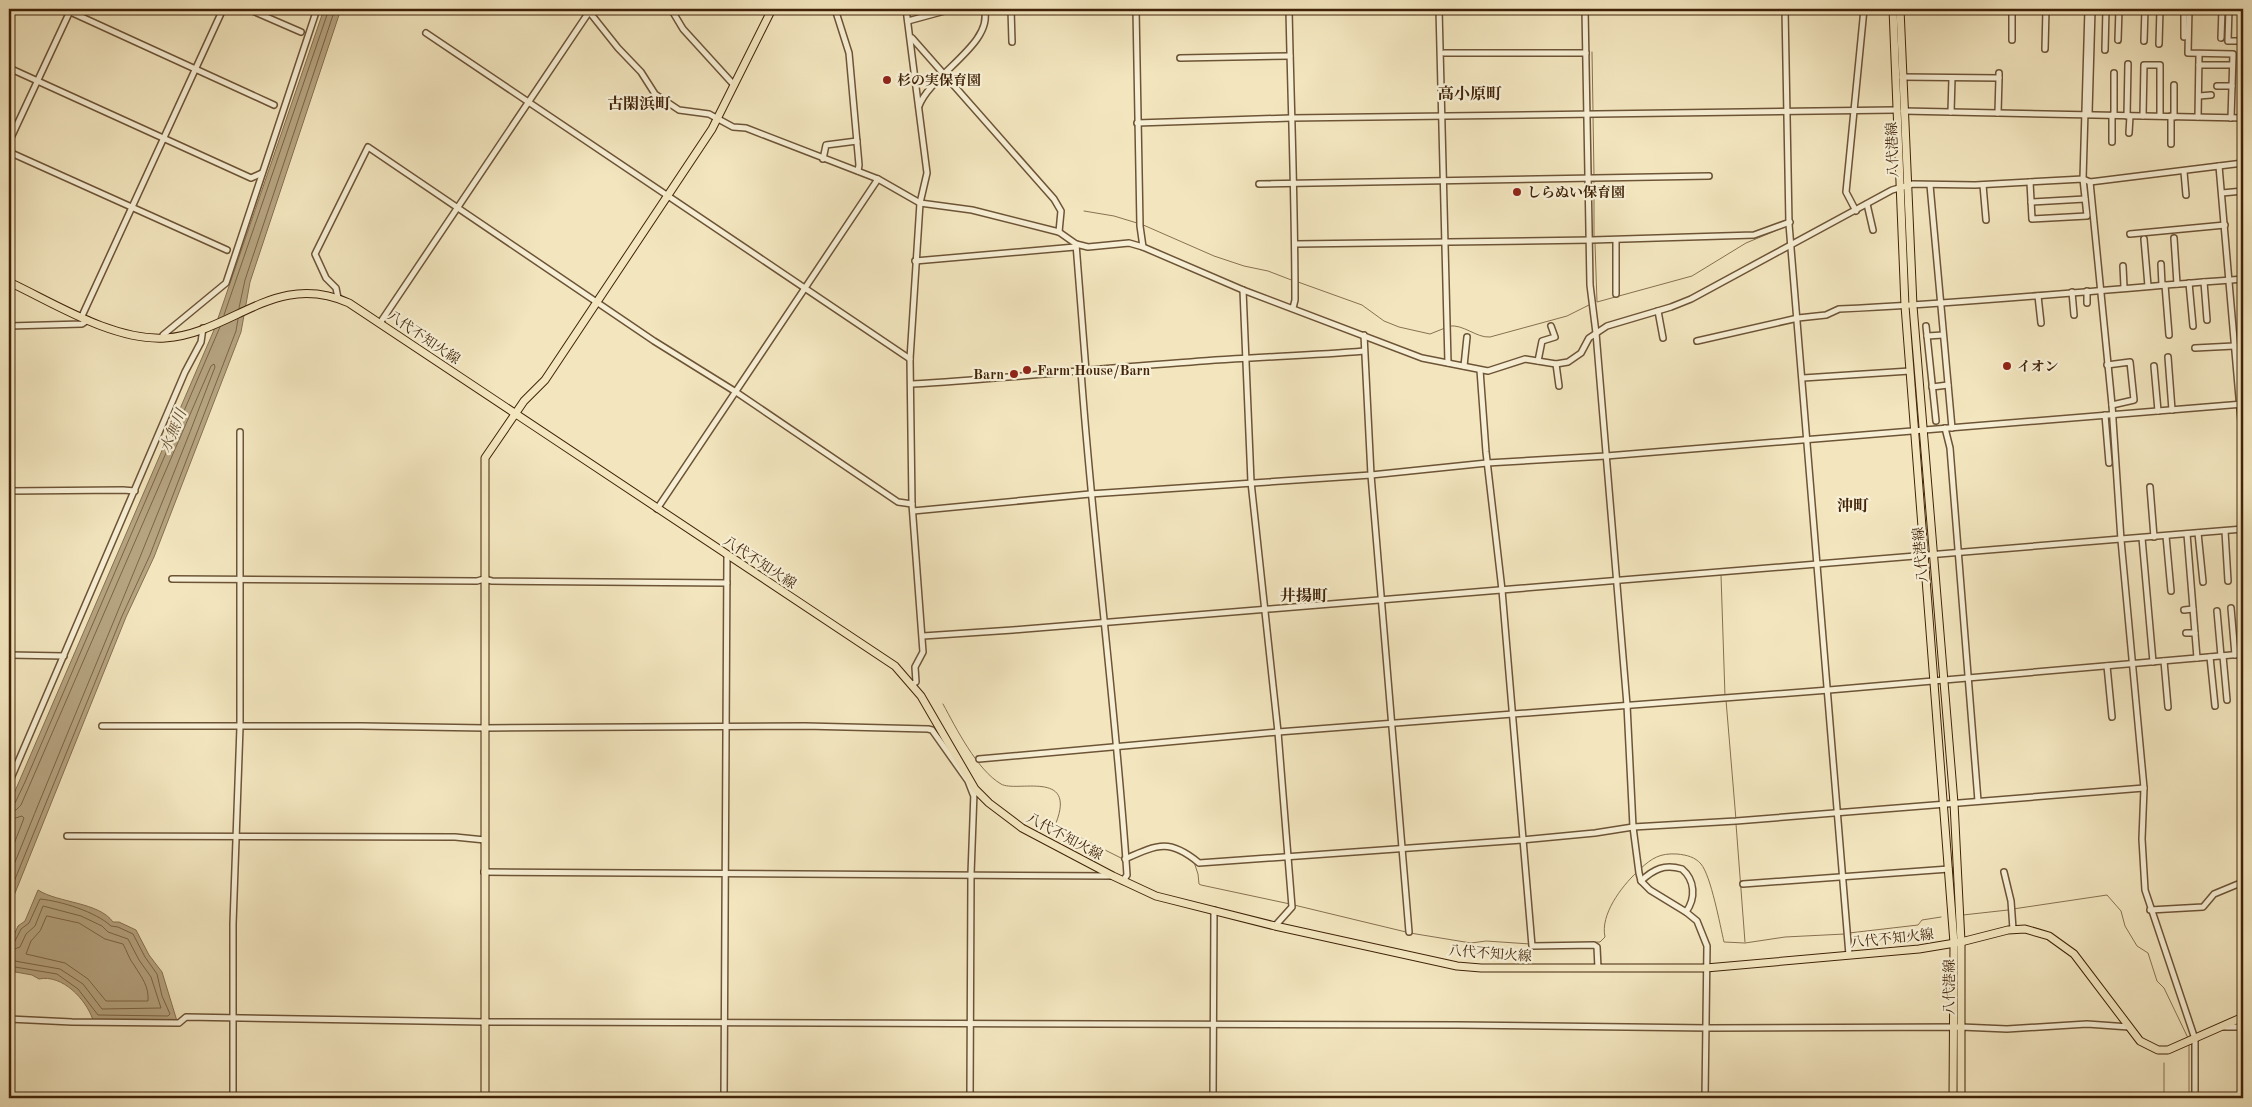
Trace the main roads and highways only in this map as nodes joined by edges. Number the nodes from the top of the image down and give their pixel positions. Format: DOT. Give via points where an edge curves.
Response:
graph roads {
  1 [pos="772,9"];
  2 [pos="1893,9"];
  3 [pos="1900,9"];
  4 [pos="1902,187"];
  5 [pos="9,282"];
  6 [pos="516,414"];
  7 [pos="1919,431"];
  8 [pos="1929,556"];
  9 [pos="1957,943"];
  10 [pos="2243,1017"];
  11 [pos="485,1098"];
  12 [pos="1953,1098"];
  13 [pos="1961,1098"];
  1 -- 6 [label="main road" via="717,119 545,380 524,400"];
  2 -- 4 [label="main road, 八代港線" via="1895,110"];
  3 -- 4 [label="main road, 八代港線"];
  4 -- 7 [label="main road, 八代港線" via="1913,306"];
  4 -- 7 [label="main road, 八代港線" via="1905,306"];
  5 -- 6 [label="main road, 八代不知火線" via="123,332 163,338 205,328 283,295 311,292 338,298"];
  6 -- 9 [label="main road, 八代不知火線" via="884,658 913,684 974,792 1022,828 1156,896 1457,966 1706,968"];
  6 -- 11 [label="main road" via="485,458"];
  7 -- 8 [label="main road, 八代港線"];
  8 -- 9 [label="main road, 八代港線" via="1942,804"];
  8 -- 9 [label="main road, 八代港線" via="1954,803"];
  9 -- 10 [label="main road, 八代不知火線" via="2013,929 2049,936 2069,949 2086,968 2129,1027 2148,1047 2168,1050"];
  9 -- 12 [label="main road, 八代港線"];
  9 -- 13 [label="main road, 八代港線"];
}
